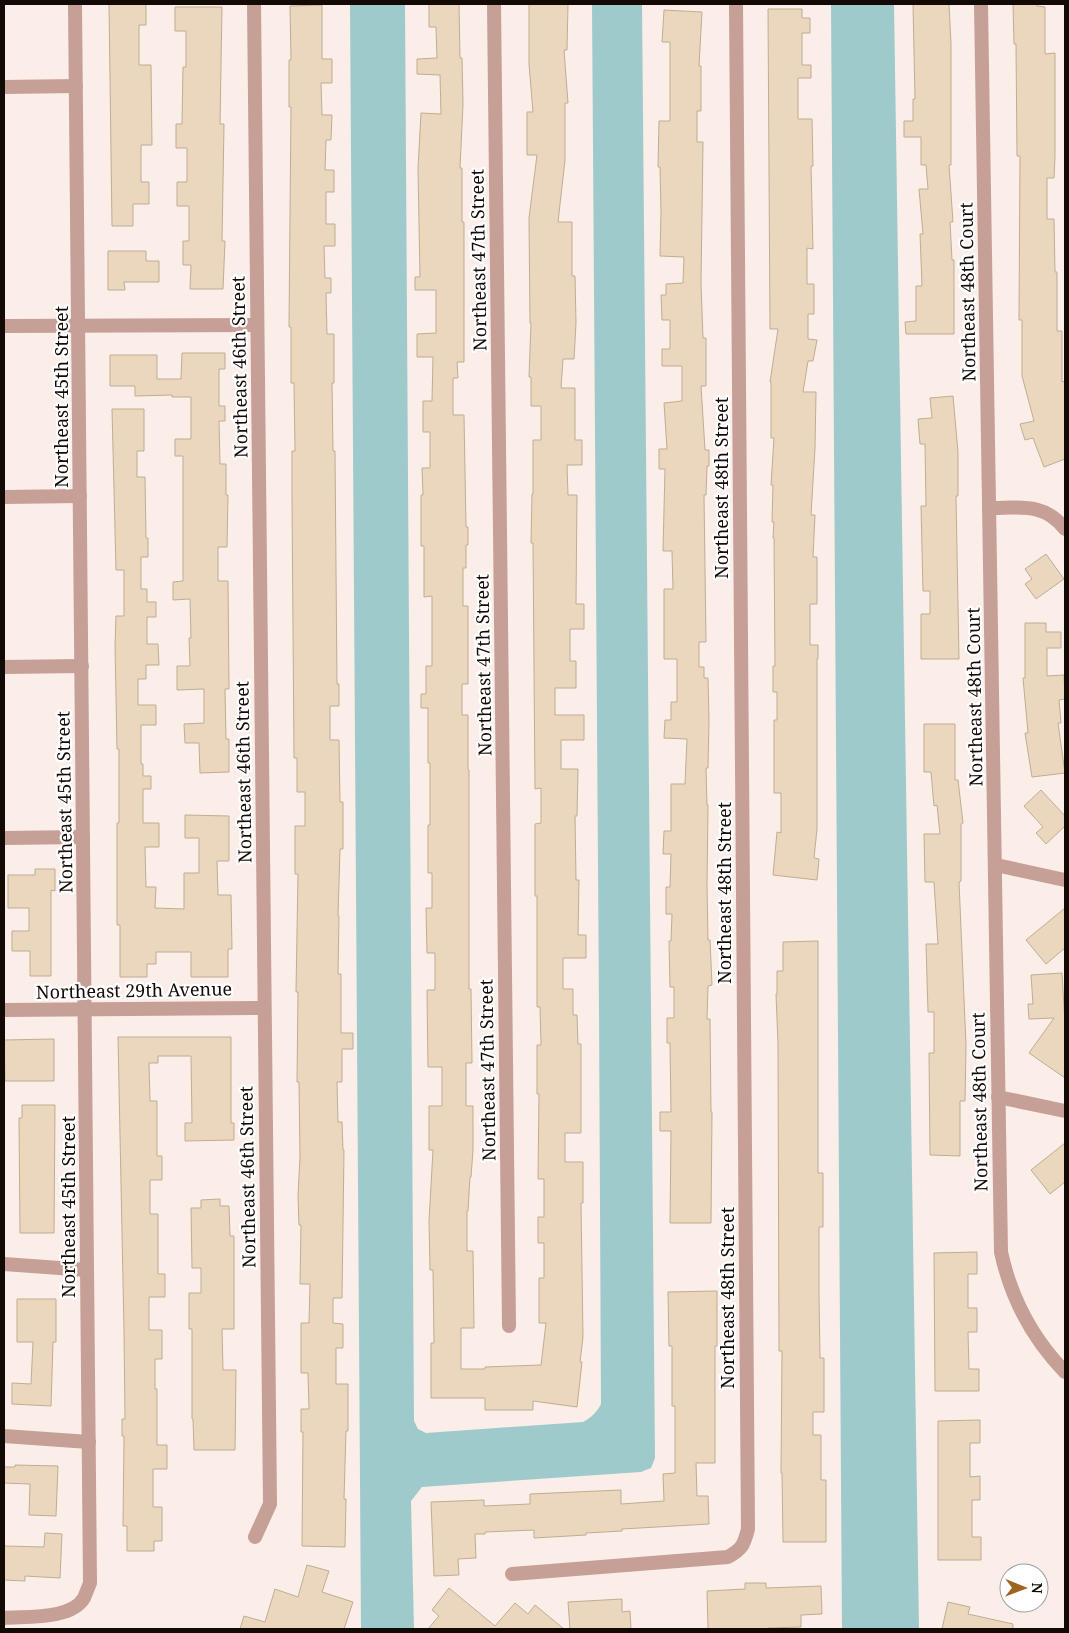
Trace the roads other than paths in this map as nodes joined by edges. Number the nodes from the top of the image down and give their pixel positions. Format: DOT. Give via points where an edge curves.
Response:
graph roads {
  1 [pos="75,4"];
  2 [pos="254,4"];
  3 [pos="494,4"];
  4 [pos="736,4"];
  5 [pos="981,4"];
  6 [pos="4,86"];
  7 [pos="76,86"];
  8 [pos="79,325"];
  9 [pos="257,325"];
  10 [pos="4,326"];
  11 [pos="80,496"];
  12 [pos="4,497"];
  13 [pos="989,508"];
  14 [pos="1065,529"];
  15 [pos="82,666"];
  16 [pos="4,667"];
  17 [pos="83,836"];
  18 [pos="4,838"];
  19 [pos="996,865"];
  20 [pos="1065,880"];
  21 [pos="264,1008"];
  22 [pos="86,1009"];
  23 [pos="4,1010"];
  24 [pos="998,1097"];
  25 [pos="1065,1112"];
  26 [pos="4,1264"];
  27 [pos="87,1270"];
  28 [pos="509,1326"];
  29 [pos="1065,1372"];
  30 [pos="4,1436"];
  31 [pos="89,1442"];
  32 [pos="255,1537"];
  33 [pos="512,1574"];
  34 [pos="4,1618"];
  1 -- 7 [label="street, Northeast 45th Street"];
  2 -- 9 [label="street, Northeast 46th Street"];
  3 -- 28 [label="street, Northeast 47th Street"];
  4 -- 33 [label="street, Northeast 48th Street" via="748,1529 741,1550 728,1557"];
  5 -- 13 [label="street, Northeast 48th Court"];
  6 -- 7 [label="street"];
  7 -- 8 [label="street, Northeast 45th Street"];
  8 -- 9 [label="street"];
  8 -- 10 [label="street"];
  8 -- 11 [label="street, Northeast 45th Street"];
  9 -- 21 [label="street, Northeast 46th Street"];
  11 -- 12 [label="street"];
  11 -- 15 [label="street, Northeast 45th Street"];
  13 -- 14 [label="street" via="1036,508 1050,513"];
  13 -- 19 [label="street, Northeast 48th Court"];
  15 -- 16 [label="street"];
  15 -- 17 [label="street, Northeast 45th Street"];
  17 -- 18 [label="street"];
  17 -- 22 [label="street, Northeast 45th Street"];
  19 -- 20 [label="street"];
  19 -- 24 [label="street, Northeast 48th Court"];
  21 -- 22 [label="street, Northeast 29th Avenue"];
  21 -- 32 [label="street, Northeast 46th Street" via="270,1504"];
  22 -- 23 [label="street, Northeast 29th Avenue"];
  22 -- 27 [label="street, Northeast 45th Street"];
  24 -- 25 [label="street"];
  24 -- 29 [label="street, Northeast 48th Court" via="1000,1234 1005,1271 1024,1319"];
  26 -- 27 [label="street"];
  27 -- 31 [label="street, Northeast 45th Street"];
  30 -- 31 [label="street"];
  31 -- 34 [label="street, Northeast 45th Street" via="90,1583 83,1599 58,1614"];
}
